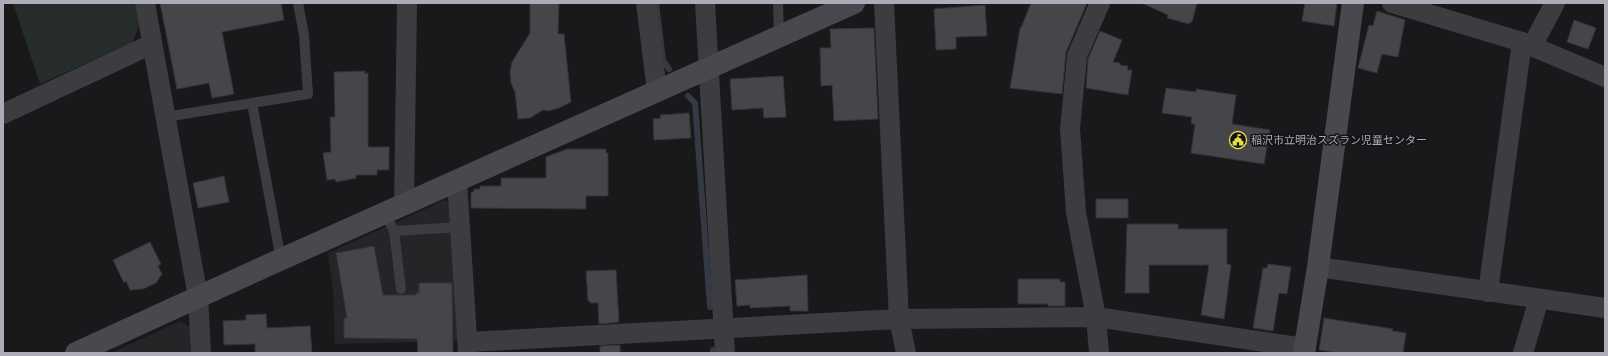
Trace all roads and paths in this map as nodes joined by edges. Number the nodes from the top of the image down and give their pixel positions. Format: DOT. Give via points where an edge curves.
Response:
graph roads {
  1 [pos="145,3"];
  2 [pos="298,3"];
  3 [pos="407,3"];
  4 [pos="646,3"];
  5 [pos="705,3"];
  6 [pos="778,3"];
  7 [pos="854,3"];
  8 [pos="884,3"];
  9 [pos="1100,3"];
  10 [pos="1353,3"];
  11 [pos="1392,3"];
  12 [pos="1555,3"];
  13 [pos="779,36"];
  14 [pos="152,44"];
  15 [pos="1527,44"];
  16 [pos="708,68"];
  17 [pos="1605,77"];
  18 [pos="657,91"];
  19 [pos="252,103"];
  20 [pos="3,114"];
  21 [pos="165,117"];
  22 [pos="457,181"];
  23 [pos="394,216"];
  24 [pos="460,227"];
  25 [pos="281,260"];
  26 [pos="1318,267"];
  27 [pos="402,289"];
  28 [pos="1488,292"];
  29 [pos="198,297"];
  30 [pos="1539,299"];
  31 [pos="1605,308"];
  32 [pos="1096,317"];
  33 [pos="899,319"];
  34 [pos="724,328"];
  35 [pos="468,348"];
  36 [pos="1305,350"];
  37 [pos="76,353"];
  38 [pos="201,353"];
  39 [pos="725,353"];
  40 [pos="906,353"];
  41 [pos="1099,353"];
  42 [pos="1524,353"];
  1 -- 14 [label="street"];
  2 -- 19 [label="lane" via="304,35 308,94"];
  3 -- 23 [label="street"];
  4 -- 18 [label="street"];
  5 -- 16 [label="street"];
  6 -- 13 [label="lane"];
  7 -- 13 [label="street"];
  8 -- 33 [label="street"];
  9 -- 32 [label="street" via="1077,56 1070,129 1076,212"];
  10 -- 26 [label="street"];
  11 -- 15 [label="street"];
  12 -- 15 [label="street"];
  13 -- 16 [label="street"];
  14 -- 20 [label="street"];
  14 -- 21 [label="street"];
  15 -- 17 [label="street"];
  15 -- 28 [label="street"];
  16 -- 18 [label="street"];
  16 -- 34 [label="street"];
  18 -- 22 [label="street"];
  19 -- 21 [label="lane"];
  19 -- 25 [label="lane"];
  21 -- 29 [label="street"];
  22 -- 23 [label="street"];
  22 -- 24 [label="street"];
  23 -- 24 [label="lane"];
  23 -- 25 [label="street"];
  23 -- 27 [label="lane"];
  24 -- 35 [label="street"];
  25 -- 29 [label="street"];
  26 -- 28 [label="street"];
  26 -- 36 [label="street"];
  28 -- 30 [label="street"];
  29 -- 37 [label="street"];
  29 -- 38 [label="street"];
  30 -- 31 [label="street"];
  30 -- 42 [label="street"];
  32 -- 33 [label="street"];
  32 -- 36 [label="street"];
  32 -- 41 [label="street"];
  33 -- 34 [label="street"];
  33 -- 40 [label="street"];
  34 -- 35 [label="street"];
  34 -- 39 [label="street"];
}
